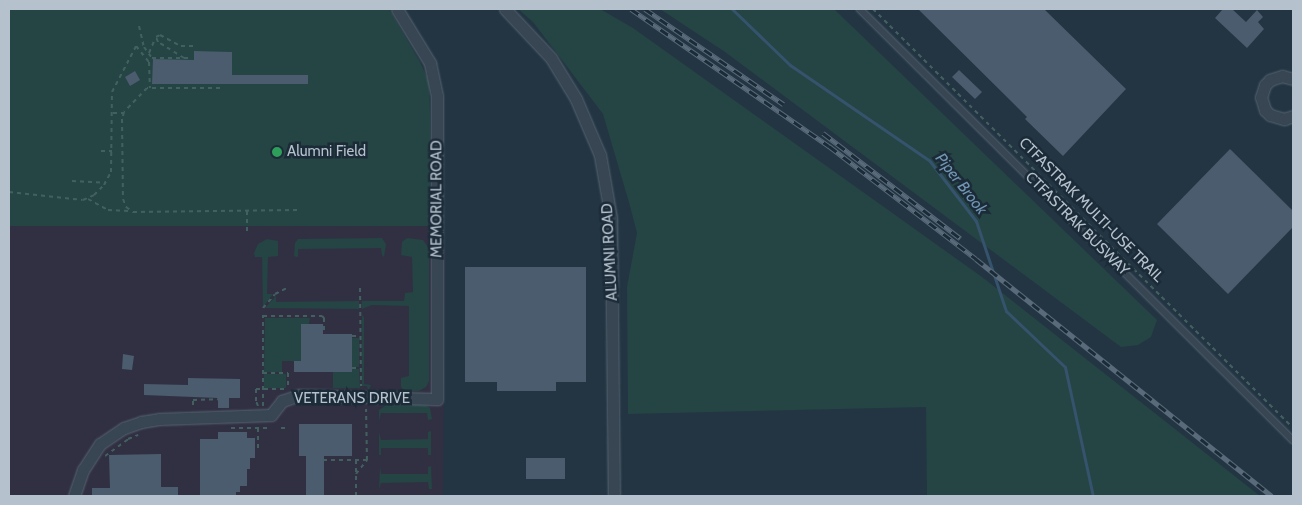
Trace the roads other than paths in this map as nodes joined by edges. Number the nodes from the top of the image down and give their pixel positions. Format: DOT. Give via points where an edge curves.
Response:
graph roads {
  1 [pos="397,9"];
  2 [pos="505,9"];
  3 [pos="860,9"];
  4 [pos="1293,79"];
  5 [pos="1293,116"];
  6 [pos="436,399"];
  7 [pos="1293,440"];
  8 [pos="74,496"];
  9 [pos="614,496"];
  1 -- 6 [label="street, MEMORIAL ROAD" via="430,63 436,96"];
  2 -- 9 [label="street, ALUMNI ROAD" via="551,58 576,99 600,155 611,218"];
  3 -- 7 [label="lane, CTFASTRAK BUSWAY"];
  4 -- 5 [label="street" via="1282,76 1270,80 1261,97 1270,115 1284,120"];
  6 -- 8 [label="street, VETERANS DRIVE" via="299,396 282,401 271,415 141,422 124,428 100,444 83,470"];
}
